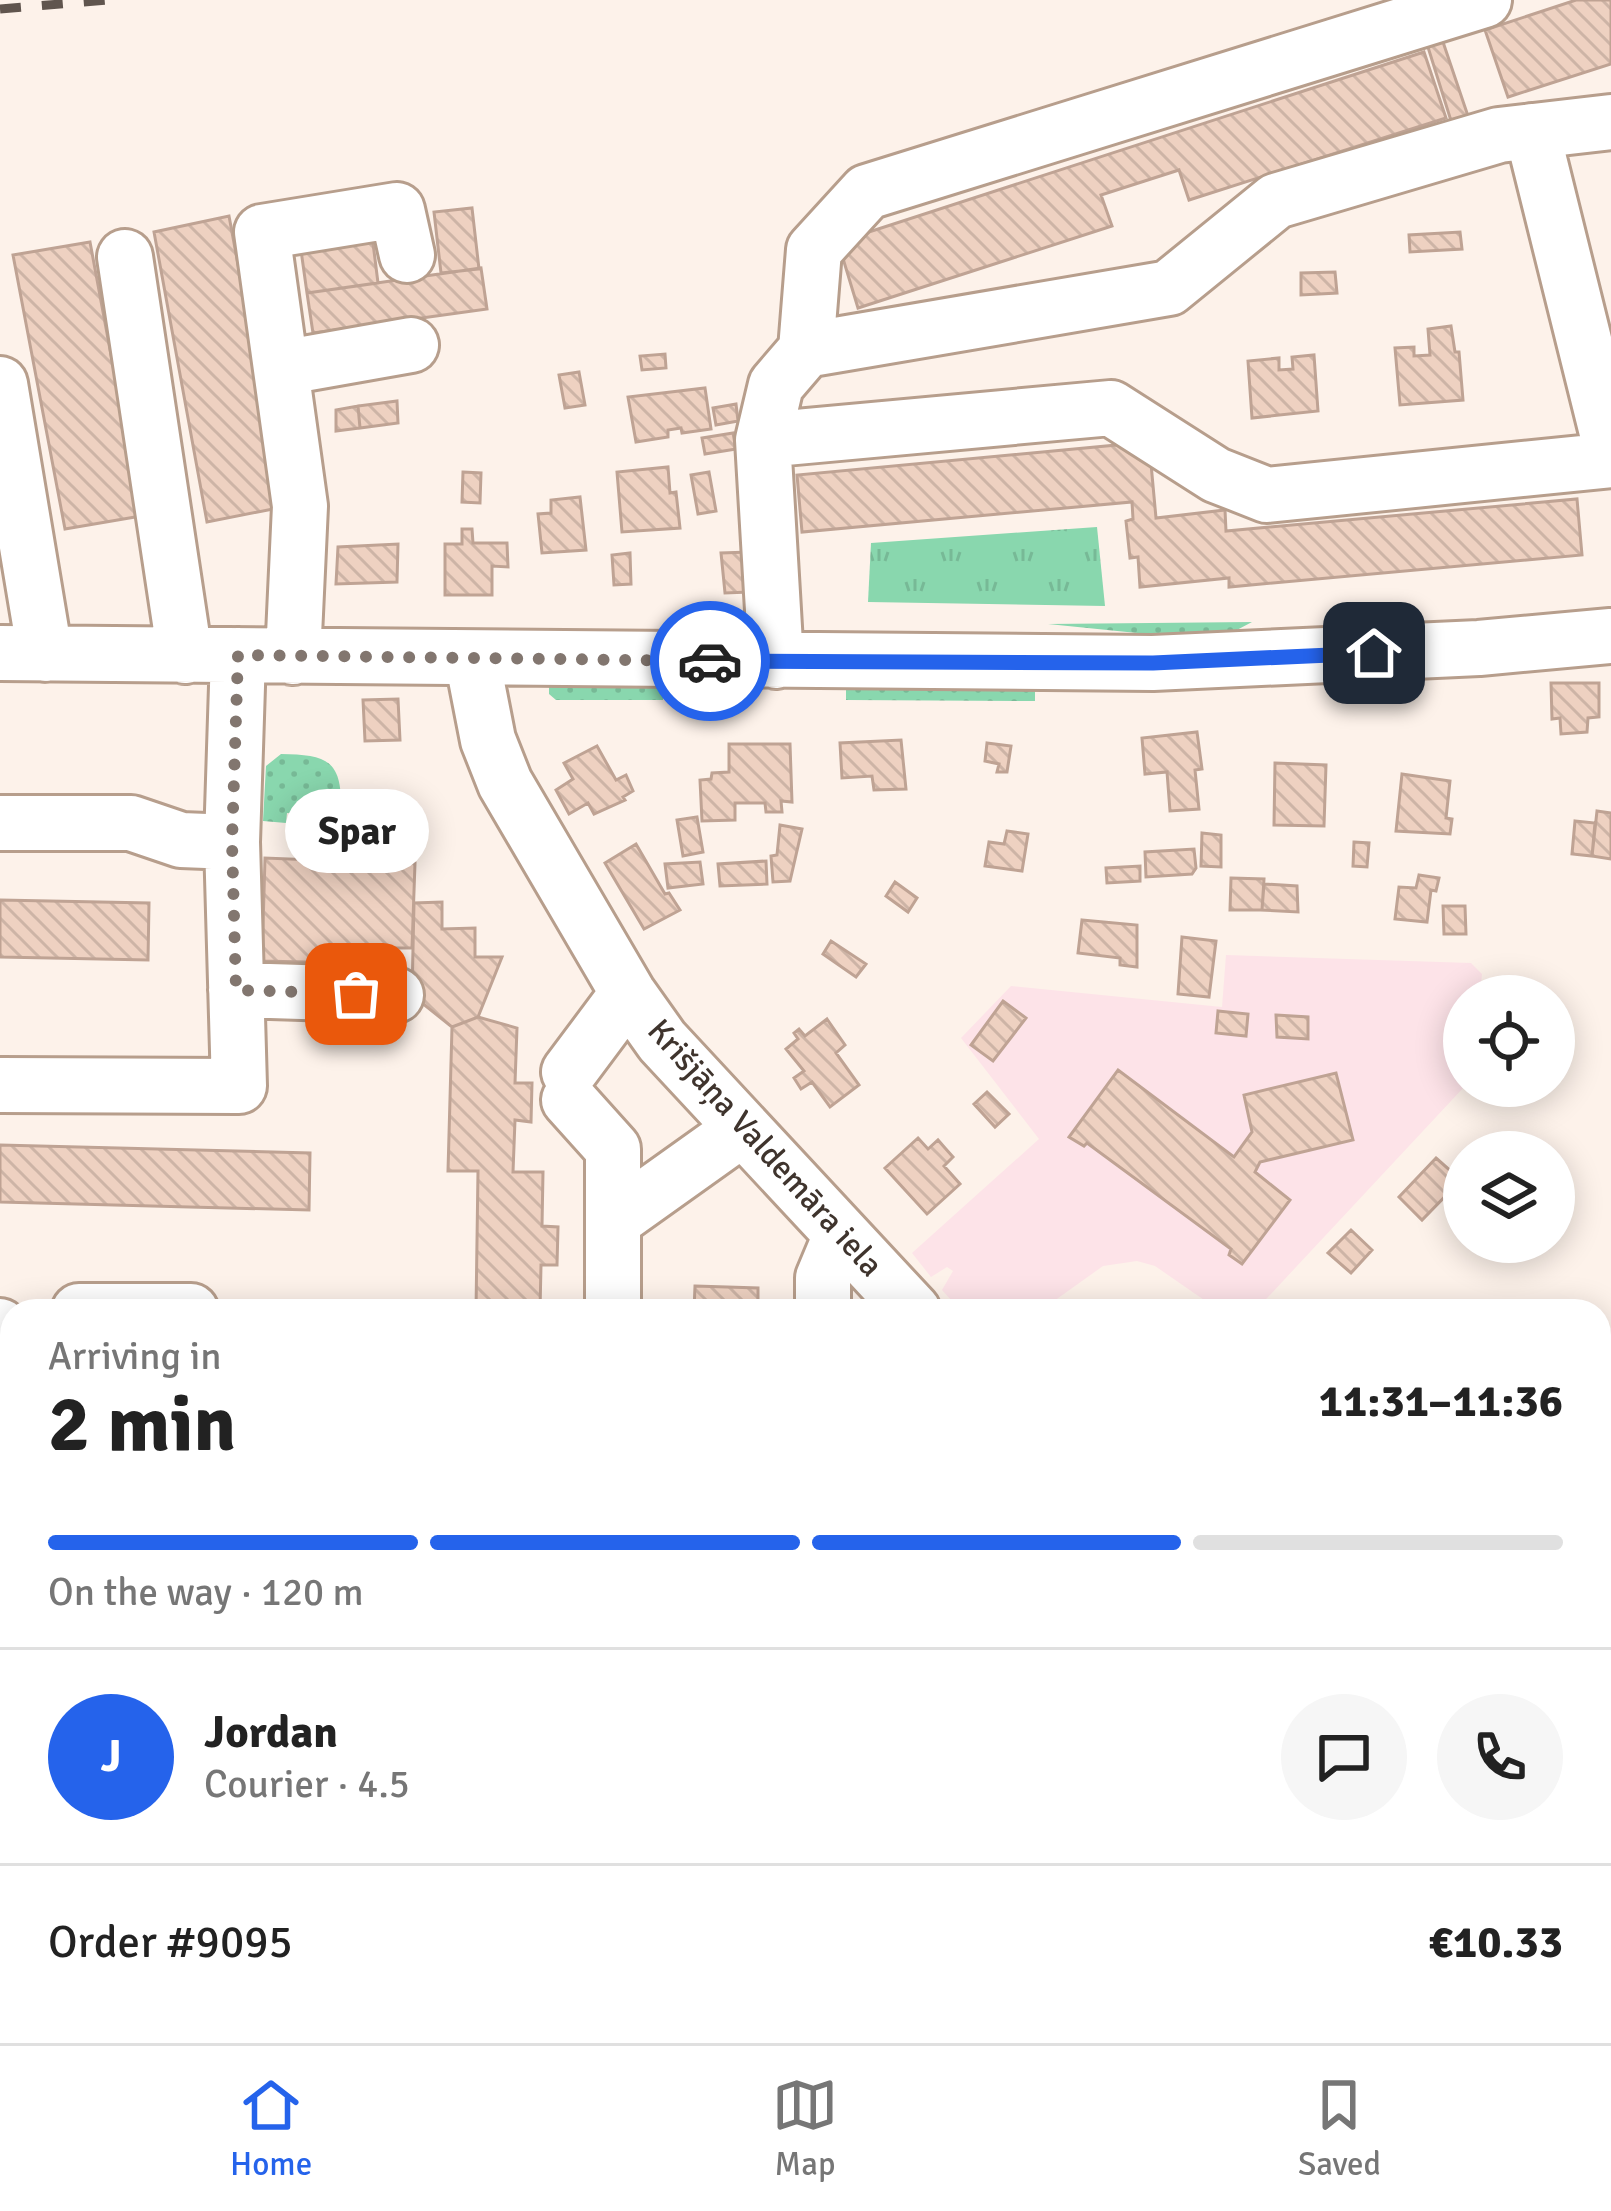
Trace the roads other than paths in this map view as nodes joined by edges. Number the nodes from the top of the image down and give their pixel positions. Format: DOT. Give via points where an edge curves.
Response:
graph roads {
  1 [pos="1484,0"];
  2 [pos="1611,122"];
  3 [pos="1532,131"];
  4 [pos="407,255"];
  5 [pos="125,257"];
  6 [pos="410,346"];
  7 [pos="806,350"];
  8 [pos="281,368"];
  9 [pos="0,384"];
  10 [pos="763,440"];
  11 [pos="1611,449"];
  12 [pos="1611,460"];
  13 [pos="1611,636"];
  14 [pos="22,653"];
  15 [pos="238,655"];
  16 [pos="185,656"];
  17 [pos="293,657"];
  18 [pos="472,658"];
  19 [pos="776,662"];
  20 [pos="0,824"];
  21 [pos="232,842"];
  22 [pos="236,990"];
  23 [pos="628,993"];
  24 [pos="395,995"];
  25 [pos="0,1085"];
  26 [pos="742,1129"];
  27 [pos="613,1221"];
  28 [pos="841,1235"];
  29 [pos="613,1299"];
  30 [pos="823,1299"];
  31 [pos="902,1299"];
  1 -- 7 [label="street" via="867,192 814,250"];
  2 -- 3 [label="street"];
  3 -- 7 [label="street" via="1276,201 1169,288"];
  3 -- 11 [label="street"];
  4 -- 8 [label="street" via="397,210 262,232"];
  5 -- 16 [label="street"];
  6 -- 8 [label="street"];
  7 -- 10 [label="street" via="776,385"];
  8 -- 17 [label="street" via="300,506"];
  9 -- 14 [label="street"];
  10 -- 12 [label="street" via="1111,408 1216,475 1267,495"];
  10 -- 19 [label="street"];
  13 -- 19 [label="street" via="1153,663"];
  14 -- 16 [label="street"];
  15 -- 16 [label="street"];
  15 -- 17 [label="street"];
  15 -- 21 [label="street"];
  17 -- 18 [label="street"];
  18 -- 19 [label="street"];
  18 -- 23 [label="street, Krišjāņa Valdemāra iela" via="505,783"];
  20 -- 21 [label="street" via="131,823 182,840"];
  21 -- 22 [label="street"];
  22 -- 24 [label="street"];
  22 -- 25 [label="street" via="239,1085"];
  23 -- 26 [label="street, Krišjāņa Valdemāra iela"];
  23 -- 27 [label="street" via="569,1086 613,1149"];
  26 -- 27 [label="street"];
  26 -- 28 [label="street, Krišjāņa Valdemāra iela"];
  27 -- 29 [label="street"];
  28 -- 30 [label="street"];
  28 -- 31 [label="street, Krišjāņa Valdemāra iela"];
}
